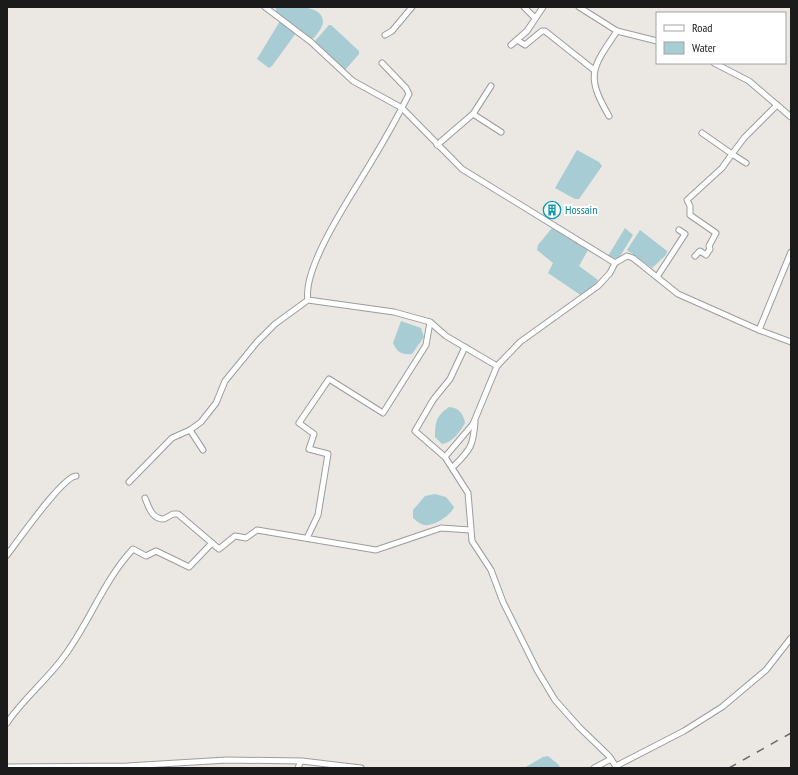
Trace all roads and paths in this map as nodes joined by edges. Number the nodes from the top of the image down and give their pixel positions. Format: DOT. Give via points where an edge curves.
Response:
graph roads {
  1 [pos="265,7"];
  2 [pos="412,7"];
  3 [pos="524,7"];
  4 [pos="543,7"];
  5 [pos="579,7"];
  6 [pos="536,18"];
  7 [pos="617,31"];
  8 [pos="385,35"];
  9 [pos="517,40"];
  10 [pos="656,41"];
  11 [pos="512,46"];
  12 [pos="382,63"];
  13 [pos="716,64"];
  14 [pos="594,70"];
  15 [pos="492,86"];
  16 [pos="777,105"];
  17 [pos="402,108"];
  18 [pos="473,114"];
  19 [pos="609,116"];
  20 [pos="791,117"];
  21 [pos="501,132"];
  22 [pos="702,133"];
  23 [pos="437,145"];
  24 [pos="732,154"];
  25 [pos="746,163"];
  26 [pos="679,230"];
  27 [pos="791,252"];
  28 [pos="695,256"];
  29 [pos="615,263"];
  30 [pos="657,277"];
  31 [pos="308,300"];
  32 [pos="430,322"];
  33 [pos="759,330"];
  34 [pos="791,342"];
  35 [pos="465,347"];
  36 [pos="497,366"];
  37 [pos="476,419"];
  38 [pos="190,430"];
  39 [pos="203,450"];
  40 [pos="445,457"];
  41 [pos="454,466"];
  42 [pos="76,476"];
  43 [pos="129,482"];
  44 [pos="145,498"];
  45 [pos="470,530"];
  46 [pos="307,538"];
  47 [pos="212,543"];
  48 [pos="7,555"];
  49 [pos="791,638"];
  50 [pos="7,723"];
  51 [pos="611,759"];
  52 [pos="7,767"];
  53 [pos="129,767"];
  54 [pos="616,767"];
  55 [pos="361,768"];
  56 [pos="594,768"];
  1 -- 17 [label="street" via="311,42 353,81"];
  2 -- 8 [label="street" via="392,31"];
  3 -- 6 [label="street"];
  4 -- 6 [label="street"];
  5 -- 7 [label="street"];
  6 -- 9 [label="street"];
  7 -- 10 [label="street"];
  7 -- 14 [label="street"];
  9 -- 11 [label="street"];
  9 -- 14 [label="street" via="525,45 545,31"];
  12 -- 17 [label="street" via="408,91"];
  13 -- 16 [label="street" via="749,82"];
  14 -- 19 [label="street" via="595,89"];
  15 -- 18 [label="street"];
  16 -- 20 [label="street"];
  16 -- 24 [label="street"];
  17 -- 23 [label="street"];
  17 -- 31 [label="street" via="342,208 315,262 308,284"];
  18 -- 21 [label="street"];
  18 -- 23 [label="street"];
  22 -- 24 [label="street"];
  23 -- 29 [label="street" via="462,169"];
  24 -- 25 [label="street"];
  24 -- 28 [label="street" via="722,168 688,200 690,214 716,233 706,255 700,251"];
  26 -- 30 [label="street" via="685,234"];
  27 -- 33 [label="street"];
  29 -- 30 [label="street" via="627,256"];
  29 -- 36 [label="street" via="598,286 520,342"];
  30 -- 33 [label="street" via="678,294"];
  31 -- 32 [label="street" via="394,312"];
  31 -- 38 [label="street" via="275,324 257,342 225,381 216,403 201,422"];
  32 -- 35 [label="street" via="446,336"];
  32 -- 46 [label="street" via="426,345 383,413 329,379 299,423 314,434 309,449 328,454 318,515"];
  33 -- 34 [label="street"];
  35 -- 36 [label="street"];
  35 -- 40 [label="street" via="450,379 433,400 414,431"];
  36 -- 37 [label="street"];
  37 -- 40 [label="street"];
  37 -- 41 [label="street" via="473,442"];
  38 -- 39 [label="street"];
  38 -- 43 [label="street" via="172,438"];
  40 -- 45 [label="street" via="468,493 471,509"];
  42 -- 48 [label="street" via="69,478 53,495"];
  44 -- 47 [label="street" via="151,512 157,518 164,519 178,514"];
  45 -- 47 [label="street" via="441,528 376,550 257,530 246,538 235,536 220,549"];
  45 -- 51 [label="street" via="472,541 491,570 503,602 540,676 555,700"];
  47 -- 50 [label="street" via="189,567 156,551 146,556 133,549 120,562 66,654"];
  49 -- 54 [label="street" via="766,670 722,707 684,731"];
  51 -- 54 [label="street"];
  51 -- 56 [label="street"];
  52 -- 53 [label="street"];
  53 -- 55 [label="street" via="227,760 287,760"];
}
